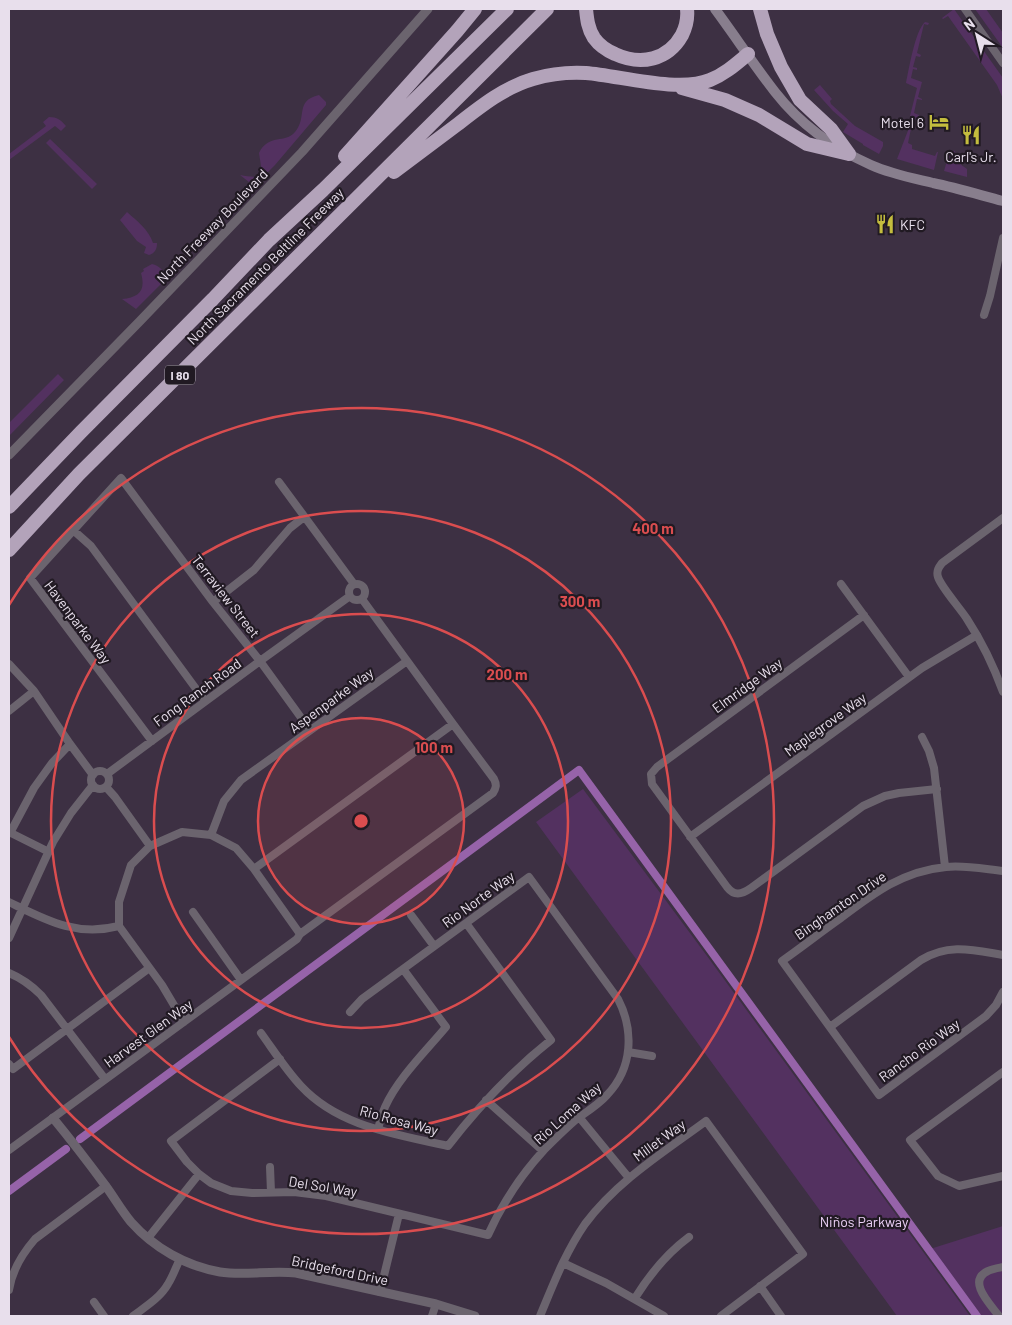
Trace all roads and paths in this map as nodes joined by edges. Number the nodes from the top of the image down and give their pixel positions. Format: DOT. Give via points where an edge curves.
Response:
graph roads {
  1 [pos="428,9"];
  2 [pos="475,9"];
  3 [pos="547,9"];
  4 [pos="586,9"];
  5 [pos="687,9"];
  6 [pos="715,9"];
  7 [pos="760,9"];
  8 [pos="965,9"];
  9 [pos="503,12"];
  10 [pos="748,54"];
  11 [pos="1003,63"];
  12 [pos="667,84"];
  13 [pos="849,154"];
  14 [pos="1003,201"];
  15 [pos="353,202"];
  16 [pos="1003,238"];
  17 [pos="269,240"];
  18 [pos="984,315"];
  19 [pos="9,455"];
  20 [pos="121,478"];
  21 [pos="279,482"];
  22 [pos="9,507"];
  23 [pos="304,517"];
  24 [pos="1003,518"];
  25 [pos="73,530"];
  26 [pos="9,550"];
  27 [pos="354,584"];
  28 [pos="841,584"];
  29 [pos="350,596"];
  30 [pos="362,599"];
  31 [pos="213,602"];
  32 [pos="864,616"];
  33 [pos="977,635"];
  34 [pos="407,660"];
  35 [pos="260,661"];
  36 [pos="9,664"];
  37 [pos="909,677"];
  38 [pos="34,691"];
  39 [pos="1003,692"];
  40 [pos="205,701"];
  41 [pos="9,711"];
  42 [pos="453,724"];
  43 [pos="310,730"];
  44 [pos="922,737"];
  45 [pos="152,741"];
  46 [pos="70,744"];
  47 [pos="93,774"];
  48 [pos="107,774"];
  49 [pos="93,785"];
  50 [pos="106,787"];
  51 [pos="937,789"];
  52 [pos="10,832"];
  53 [pos="211,835"];
  54 [pos="690,837"];
  55 [pos="150,846"];
  56 [pos="49,852"];
  57 [pos="945,867"];
  58 [pos="254,869"];
  59 [pos="1003,871"];
  60 [pos="9,902"];
  61 [pos="22,908"];
  62 [pos="193,912"];
  63 [pos="411,915"];
  64 [pos="466,923"];
  65 [pos="119,926"];
  66 [pos="300,934"];
  67 [pos="9,938"];
  68 [pos="434,946"];
  69 [pos="1003,955"];
  70 [pos="782,961"];
  71 [pos="148,968"];
  72 [pos="403,968"];
  73 [pos="9,973"];
  74 [pos="241,980"];
  75 [pos="1003,992"];
  76 [pos="350,1012"];
  77 [pos="184,1022"];
  78 [pos="830,1027"];
  79 [pos="67,1030"];
  80 [pos="261,1033"];
  81 [pos="628,1052"];
  82 [pos="652,1056"];
  83 [pos="280,1059"];
  84 [pos="9,1064"];
  85 [pos="1003,1072"];
  86 [pos="105,1079"];
  87 [pos="486,1100"];
  88 [pos="54,1118"];
  89 [pos="579,1118"];
  90 [pos="378,1129"];
  91 [pos="9,1150"];
  92 [pos="543,1151"];
  93 [pos="270,1167"];
  94 [pos="198,1174"];
  95 [pos="1003,1176"];
  96 [pos="629,1178"];
  97 [pos="106,1186"];
  98 [pos="271,1192"];
  99 [pos="399,1214"];
  100 [pos="488,1235"];
  101 [pos="689,1237"];
  102 [pos="148,1238"];
  103 [pos="180,1259"];
  104 [pos="563,1263"];
  105 [pos="1003,1267"];
  106 [pos="760,1286"];
  107 [pos="9,1287"];
  108 [pos="380,1292"];
  109 [pos="635,1298"];
  110 [pos="94,1302"];
  111 [pos="436,1304"];
  112 [pos="104,1316"];
  113 [pos="133,1316"];
  114 [pos="432,1316"];
  115 [pos="475,1316"];
  116 [pos="540,1316"];
  117 [pos="664,1316"];
  118 [pos="721,1316"];
  119 [pos="781,1316"];
  120 [pos="999,1316"];
  1 -- 19 [label="street, North Freeway Boulevard" via="302,152"];
  2 -- 17 [label="highway"];
  3 -- 15 [label="highway, North Sacramento Beltline Freeway / I 80"];
  4 -- 5 [label="highway" via="587,23 595,39 607,51 638,61 653,59 678,42 685,29"];
  6 -- 10 [label="main road"];
  7 -- 13 [label="highway" via="766,34 800,100 830,129"];
  8 -- 11 [label="street"];
  9 -- 17 [label="highway, North Sacramento Beltline Freeway / I 80"];
  10 -- 12 [label="highway" via="710,80 689,85"];
  10 -- 13 [label="main road" via="776,93 799,117"];
  12 -- 13 [label="highway" via="725,100 760,115 807,144"];
  12 -- 15 [label="highway" via="584,73 532,79 507,89 485,104"];
  13 -- 14 [label="main road" via="898,174"];
  15 -- 26 [label="highway, North Sacramento Beltline Freeway / I 80" via="79,474"];
  16 -- 18 [label="street"];
  17 -- 22 [label="highway, North Sacramento Beltline Freeway / I 80"];
  20 -- 25 [label="street, Havenparke Way"];
  20 -- 31 [label="street, Terraview Street"];
  21 -- 23 [label="street"];
  23 -- 27 [label="street"];
  23 -- 31 [label="street" via="290,528 254,570"];
  24 -- 33 [label="street" via="938,569 938,578"];
  25 -- 40 [label="street" via="91,546"];
  25 -- 45 [label="street, Havenparke Way" via="30,578"];
  27 -- 29 [label="street" via="349,591"];
  27 -- 30 [label="street" via="364,586 366,594"];
  28 -- 32 [label="street"];
  29 -- 30 [label="street" via="354,600"];
  29 -- 35 [label="street, Fong Ranch Road"];
  30 -- 34 [label="street"];
  31 -- 35 [label="street, Terraview Street"];
  32 -- 37 [label="street"];
  32 -- 54 [label="street, Elmridge Way" via="656,767 650,778"];
  33 -- 37 [label="street, Maplegrove Way"];
  33 -- 39 [label="street"];
  34 -- 42 [label="street"];
  34 -- 43 [label="street, Aspenparke Way"];
  35 -- 40 [label="street, Fong Ranch Road"];
  35 -- 43 [label="street, Terraview Street"];
  36 -- 38 [label="street"];
  37 -- 54 [label="street, Maplegrove Way"];
  38 -- 41 [label="street"];
  38 -- 46 [label="street"];
  40 -- 45 [label="street, Fong Ranch Road"];
  42 -- 58 [label="street"];
  42 -- 66 [label="street, Harvest Glen Way" via="494,779 496,788 493,793"];
  43 -- 53 [label="street, Aspenparke Way" via="241,780 224,801"];
  44 -- 51 [label="street" via="931,756"];
  45 -- 48 [label="street, Fong Ranch Road"];
  46 -- 47 [label="street"];
  46 -- 52 [label="street" via="34,788"];
  47 -- 48 [label="street" via="102,771"];
  47 -- 49 [label="street"];
  48 -- 50 [label="street"];
  49 -- 50 [label="street" via="98,789"];
  49 -- 56 [label="street" via="71,813"];
  50 -- 55 [label="street"];
  51 -- 54 [label="street" via="899,793 870,802 742,894 729,890"];
  51 -- 57 [label="street"];
  52 -- 56 [label="street"];
  53 -- 55 [label="street" via="182,832"];
  53 -- 58 [label="street" via="236,848"];
  55 -- 65 [label="street" via="131,865 119,902"];
  56 -- 61 [label="street"];
  57 -- 59 [label="street, Binghamton Drive"];
  57 -- 70 [label="street, Binghamton Drive" via="912,874 884,887"];
  58 -- 66 [label="street"];
  60 -- 61 [label="street"];
  61 -- 65 [label="street" via="59,924 84,930"];
  61 -- 67 [label="street"];
  62 -- 74 [label="street"];
  63 -- 68 [label="street"];
  64 -- 68 [label="street, Rio Norte Way"];
  64 -- 81 [label="street, Rio Norte Way" via="529,877 618,999 629,1030"];
  64 -- 87 [label="street" via="551,1040 518,1067"];
  65 -- 71 [label="street"];
  66 -- 74 [label="street, Harvest Glen Way"];
  68 -- 72 [label="street, Rio Norte Way"];
  69 -- 78 [label="street" via="955,948 935,953"];
  70 -- 78 [label="street, Rancho Rio Way"];
  71 -- 77 [label="street"];
  71 -- 79 [label="street"];
  72 -- 76 [label="street, Rio Norte Way"];
  72 -- 90 [label="street" via="446,1027 389,1099"];
  73 -- 79 [label="street" via="33,987"];
  74 -- 77 [label="street, Harvest Glen Way"];
  75 -- 78 [label="street, Rancho Rio Way" via="986,1016 880,1095"];
  77 -- 86 [label="street, Harvest Glen Way"];
  79 -- 84 [label="street" via="13,1069"];
  79 -- 86 [label="street"];
  80 -- 83 [label="street, Rio Rosa Way"];
  81 -- 82 [label="street"];
  81 -- 89 [label="street, Rio Loma Way" via="615,1086"];
  83 -- 90 [label="street, Rio Rosa Way" via="300,1085 322,1105 348,1120"];
  83 -- 94 [label="street, Del Sol Way" via="171,1140"];
  85 -- 95 [label="street" via="910,1140 938,1176 960,1186"];
  86 -- 88 [label="street, Harvest Glen Way"];
  87 -- 90 [label="street, Rio Rosa Way" via="448,1146"];
  87 -- 92 [label="street"];
  88 -- 91 [label="street, Harvest Glen Way"];
  88 -- 97 [label="street, Bridgeford Drive"];
  89 -- 92 [label="street, Rio Loma Way"];
  89 -- 96 [label="street"];
  92 -- 100 [label="street, Rio Loma Way" via="520,1179"];
  93 -- 98 [label="street"];
  94 -- 98 [label="street, Del Sol Way" via="231,1191"];
  94 -- 102 [label="street"];
  96 -- 104 [label="street, Millet Way" via="585,1225"];
  96 -- 106 [label="street, Millet Way" via="706,1121 803,1254"];
  97 -- 102 [label="street, Bridgeford Drive" via="128,1218"];
  97 -- 107 [label="street" via="35,1239 18,1262"];
  98 -- 99 [label="street, Del Sol Way" via="326,1196"];
  99 -- 100 [label="street, Del Sol Way"];
  99 -- 108 [label="street"];
  101 -- 109 [label="street" via="668,1254"];
  102 -- 103 [label="street, Bridgeford Drive"];
  103 -- 108 [label="street, Bridgeford Drive" via="219,1272 285,1272"];
  103 -- 113 [label="street" via="163,1292"];
  104 -- 109 [label="street"];
  104 -- 116 [label="street, Millet Way"];
  105 -- 120 [label="street" via="987,1271 979,1281 980,1290"];
  106 -- 118 [label="street"];
  106 -- 119 [label="street"];
  108 -- 111 [label="street, Bridgeford Drive"];
  109 -- 117 [label="street"];
  110 -- 112 [label="street"];
  111 -- 114 [label="street"];
  111 -- 115 [label="street, Bridgeford Drive"];
}
